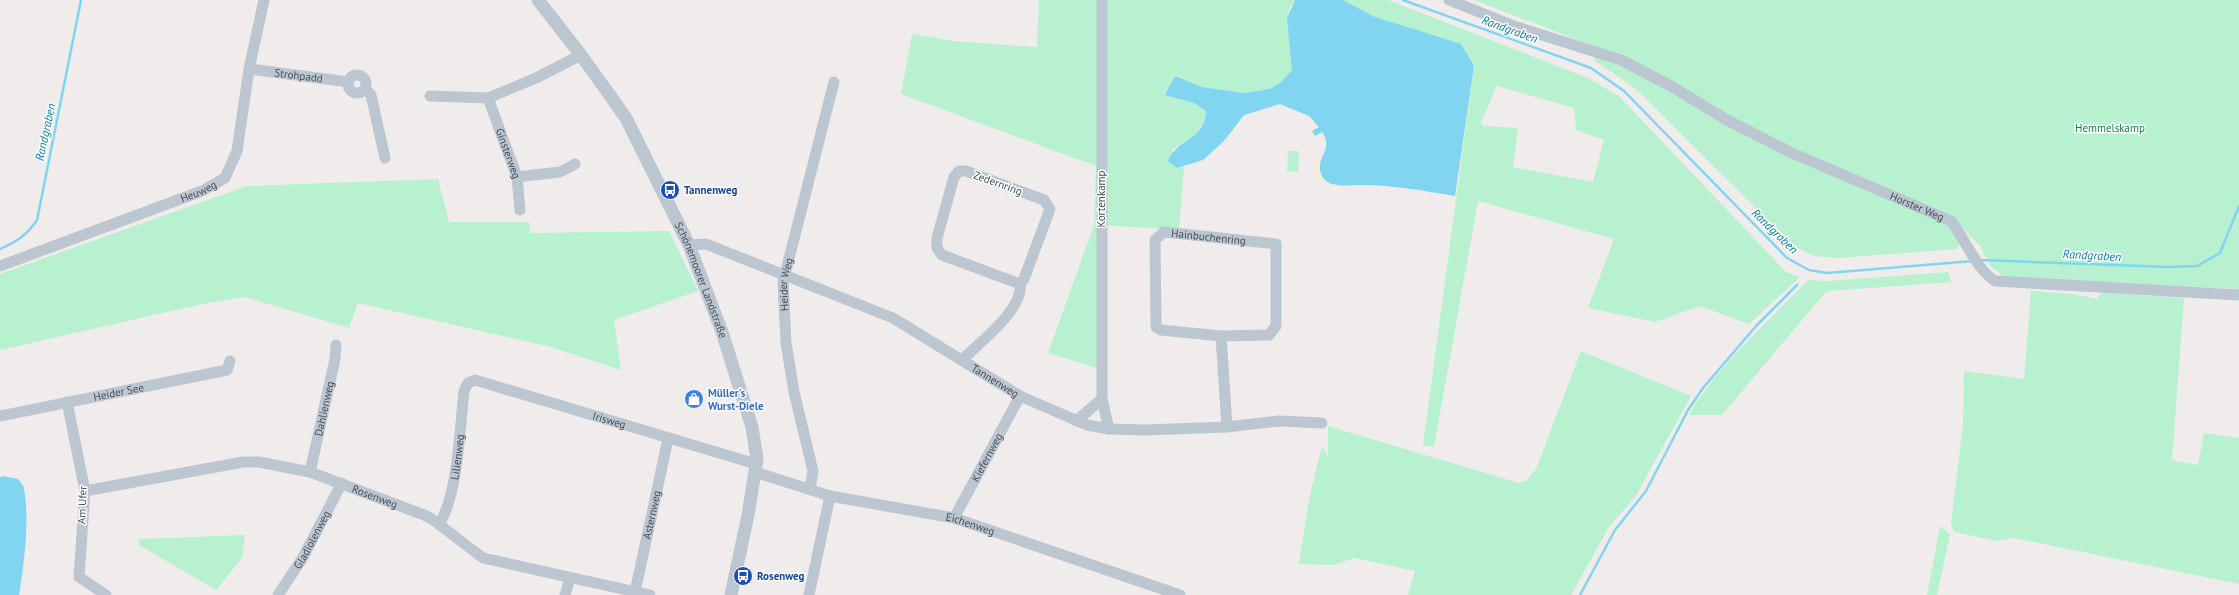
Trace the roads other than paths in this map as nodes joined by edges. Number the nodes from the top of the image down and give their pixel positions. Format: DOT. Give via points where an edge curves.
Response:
graph roads {
  1 [pos="264,0"];
  2 [pos="538,0"];
  3 [pos="1102,0"];
  4 [pos="1449,0"];
  5 [pos="581,55"];
  6 [pos="249,69"];
  7 [pos="834,82"];
  8 [pos="430,96"];
  9 [pos="488,98"];
  10 [pos="385,158"];
  11 [pos="575,164"];
  12 [pos="517,177"];
  13 [pos="520,210"];
  14 [pos="689,245"];
  15 [pos="0,266"];
  16 [pos="784,275"];
  17 [pos="1020,284"];
  18 [pos="2239,295"];
  19 [pos="1221,336"];
  20 [pos="336,345"];
  21 [pos="963,359"];
  22 [pos="230,361"];
  23 [pos="465,387"];
  24 [pos="1020,396"];
  25 [pos="1102,399"];
  26 [pos="67,402"];
  27 [pos="0,416"];
  28 [pos="1076,421"];
  29 [pos="1322,423"];
  30 [pos="1227,427"];
  31 [pos="1109,429"];
  32 [pos="668,439"];
  33 [pos="756,468"];
  34 [pos="310,472"];
  35 [pos="342,483"];
  36 [pos="810,488"];
  37 [pos="85,491"];
  38 [pos="830,496"];
  39 [pos="954,518"];
  40 [pos="439,524"];
  41 [pos="570,578"];
  42 [pos="635,592"];
  43 [pos="106,595"];
  44 [pos="278,595"];
  45 [pos="565,595"];
  46 [pos="650,595"];
  47 [pos="731,595"];
  48 [pos="809,595"];
  49 [pos="1180,595"];
  1 -- 6 [label="street, Heuweg"];
  2 -- 5 [label="street, Schönemoorer Landstraße"];
  3 -- 25 [label="street, Kortenkamp"];
  4 -- 18 [label="street, Horster Weg" via="1514,26 1621,60 1727,120 1792,153 1951,222 1963,237 1983,272 1995,281"];
  5 -- 9 [label="street"];
  5 -- 14 [label="street, Schönemoorer Landstraße" via="626,118"];
  6 -- 10 [label="street, Strohpadd" via="349,82 353,77 362,77 366,81 365,89 371,95"];
  6 -- 15 [label="street, Heuweg" via="236,151 225,178 202,191"];
  7 -- 16 [label="street, Heider Weg"];
  8 -- 9 [label="street"];
  9 -- 12 [label="street, Ginsterweg"];
  11 -- 12 [label="street" via="560,172"];
  12 -- 13 [label="street, Ginsterweg"];
  14 -- 16 [label="street, Tannenweg" via="706,244"];
  14 -- 33 [label="street, Schönemoorer Landstraße" via="722,332 752,427"];
  16 -- 21 [label="street, Tannenweg" via="893,318"];
  16 -- 36 [label="street, Heider Weg" via="786,343 794,392 813,471"];
  17 -- 17 [label="street, Zedernring" via="942,254 937,248 939,230 954,177 959,171 966,171 1044,200 1050,206 1027,272"];
  17 -- 21 [label="street, Zedernring" via="1019,296 1013,310"];
  19 -- 19 [label="street, Hainbuchenring" via="1161,330 1156,326 1155,240 1164,232 1276,244 1276,326 1269,335"];
  19 -- 30 [label="street"];
  20 -- 34 [label="street, Dahlienweg"];
  21 -- 24 [label="street, Tannenweg"];
  22 -- 26 [label="street, Heider See" via="227,370"];
  23 -- 32 [label="street, Irisweg" via="471,381 481,381"];
  23 -- 40 [label="street, Lilienweg" via="452,481 446,511"];
  24 -- 28 [label="street, Tannenweg"];
  24 -- 39 [label="street, Kiefernweg"];
  25 -- 28 [label="street"];
  25 -- 31 [label="street, Kortenkamp"];
  26 -- 27 [label="street, Heider See"];
  26 -- 37 [label="street, Am Ufer"];
  28 -- 31 [label="street, Tannenweg"];
  29 -- 30 [label="street, Tannenweg" via="1279,421"];
  30 -- 31 [label="street, Tannenweg"];
  32 -- 33 [label="street, Irisweg"];
  32 -- 42 [label="street, Asternweg"];
  33 -- 36 [label="street, Eichenweg"];
  33 -- 47 [label="street, Schönemoorer Landstraße"];
  34 -- 35 [label="street, Rosenweg"];
  34 -- 37 [label="street, Rosenweg" via="259,462 243,462"];
  35 -- 40 [label="street, Rosenweg" via="403,506"];
  35 -- 44 [label="street, Gladiolenweg" via="302,559"];
  36 -- 38 [label="street, Eichenweg"];
  37 -- 43 [label="street, Am Ufer" via="79,577"];
  38 -- 39 [label="street, Eichenweg"];
  38 -- 48 [label="street"];
  39 -- 49 [label="street, Eichenweg"];
  40 -- 41 [label="street, Rosenweg" via="484,558"];
  41 -- 42 [label="street, Rosenweg"];
  41 -- 45 [label="street"];
  42 -- 46 [label="street, Rosenweg"];
}
